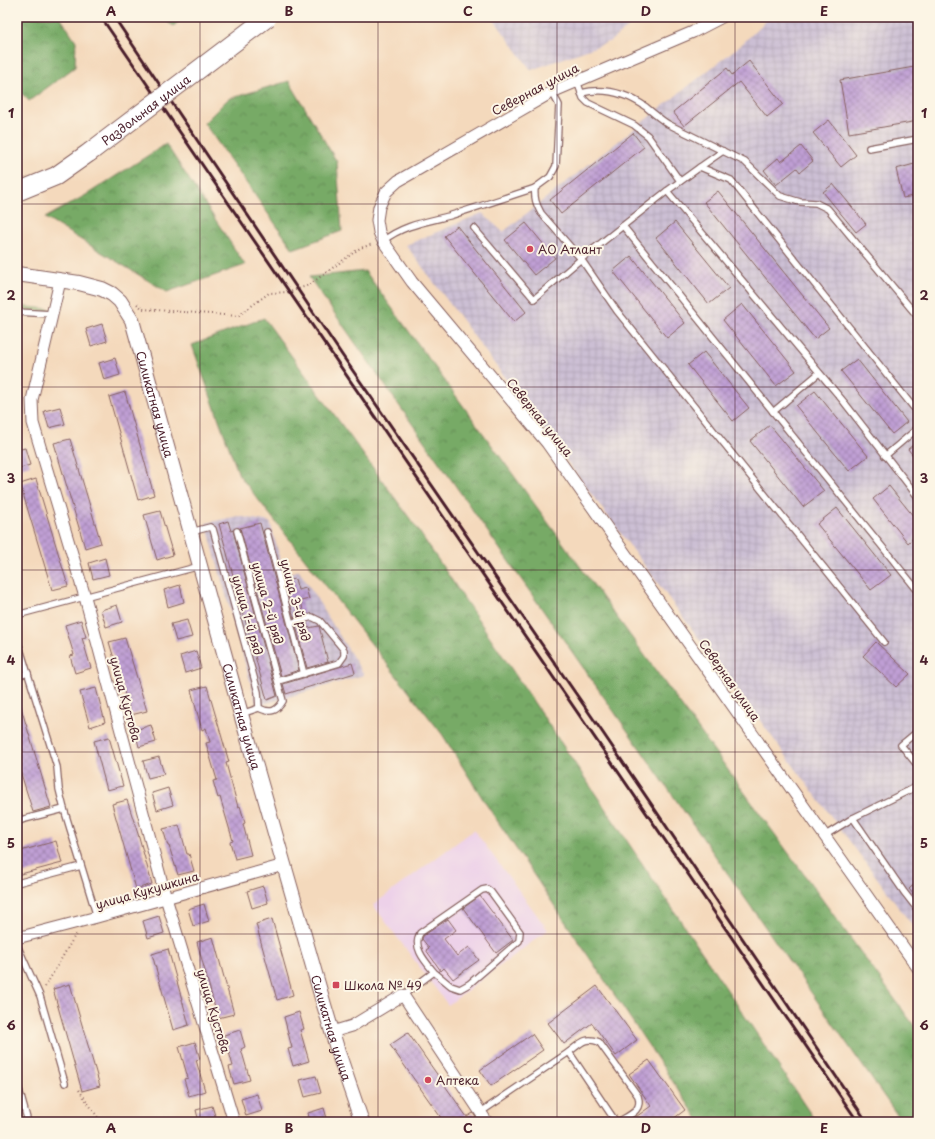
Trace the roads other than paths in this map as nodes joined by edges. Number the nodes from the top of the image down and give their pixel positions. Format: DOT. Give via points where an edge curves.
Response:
graph roads {
  1 [pos="251,17"];
  2 [pos="268,17"];
  3 [pos="722,17"];
  4 [pos="577,81"];
  5 [pos="552,92"];
  6 [pos="581,92"];
  7 [pos="918,139"];
  8 [pos="869,148"];
  9 [pos="87,150"];
  10 [pos="723,151"];
  11 [pos="700,168"];
  12 [pos="680,181"];
  13 [pos="17,182"];
  14 [pos="535,188"];
  15 [pos="667,191"];
  16 [pos="17,192"];
  17 [pos="623,226"];
  18 [pos="474,228"];
  19 [pos="384,241"];
  20 [pos="581,258"];
  21 [pos="17,274"];
  22 [pos="60,281"];
  23 [pos="17,312"];
  24 [pos="52,314"];
  25 [pos="918,317"];
  26 [pos="819,373"];
  27 [pos="773,412"];
  28 [pos="918,413"];
  29 [pos="918,428"];
  30 [pos="885,456"];
  31 [pos="918,497"];
  32 [pos="191,532"];
  33 [pos="237,532"];
  34 [pos="267,532"];
  35 [pos="200,566"];
  36 [pos="918,590"];
  37 [pos="85,598"];
  38 [pos="17,615"];
  39 [pos="291,623"];
  40 [pos="17,639"];
  41 [pos="884,642"];
  42 [pos="28,673"];
  43 [pos="304,674"];
  44 [pos="17,676"];
  45 [pos="278,681"];
  46 [pos="259,708"];
  47 [pos="241,714"];
  48 [pos="918,731"];
  49 [pos="918,766"];
  50 [pos="918,786"];
  51 [pos="64,809"];
  52 [pos="17,811"];
  53 [pos="853,818"];
  54 [pos="18,821"];
  55 [pos="824,836"];
  56 [pos="284,865"];
  57 [pos="81,866"];
  58 [pos="17,883"];
  59 [pos="166,898"];
  60 [pos="918,910"];
  61 [pos="97,917"];
  62 [pos="17,938"];
  63 [pos="17,945"];
  64 [pos="918,968"];
  65 [pos="434,972"];
  66 [pos="403,995"];
  67 [pos="332,1032"];
  68 [pos="569,1052"];
  69 [pos="17,1082"];
  70 [pos="65,1083"];
  71 [pos="484,1117"];
  72 [pos="28,1122"];
  73 [pos="234,1122"];
  74 [pos="362,1122"];
  75 [pos="617,1122"];
  1 -- 9 [label="main road, Раздольная улица"];
  2 -- 9 [label="main road, Раздольная улица, bridge"];
  3 -- 4 [label="street, Северная улица" via="693,32"];
  4 -- 5 [label="street, Северная улица"];
  4 -- 6 [label="lane"];
  5 -- 14 [label="lane" via="559,104 556,166 550,177"];
  5 -- 19 [label="street, Северная улица" via="398,181 386,192 379,207 377,220"];
  6 -- 10 [label="lane" via="600,90 624,95 668,124"];
  6 -- 12 [label="lane" via="588,103 634,125 648,136"];
  7 -- 8 [label="lane"];
  9 -- 13 [label="main road, Раздольная улица" via="36,176"];
  9 -- 16 [label="main road, Раздольная улица" via="56,176"];
  10 -- 11 [label="lane"];
  10 -- 25 [label="lane" via="745,162 780,196 800,202 816,203 828,209"];
  11 -- 12 [label="lane"];
  11 -- 28 [label="lane" via="731,180"];
  12 -- 15 [label="lane"];
  14 -- 19 [label="lane" via="404,228"];
  14 -- 20 [label="lane" via="534,197 541,212"];
  15 -- 17 [label="lane"];
  15 -- 26 [label="lane"];
  17 -- 20 [label="lane"];
  17 -- 27 [label="lane"];
  18 -- 20 [label="lane" via="534,299"];
  19 -- 55 [label="street, Северная улица" via="412,282 547,443"];
  20 -- 41 [label="lane" via="618,311"];
  21 -- 22 [label="street, Силикатная улица"];
  22 -- 24 [label="street, улица Кустова"];
  22 -- 32 [label="street, Силикатная улица" via="102,289 132,307 135,330"];
  23 -- 24 [label="lane"];
  24 -- 37 [label="street, улица Кустова" via="32,400 33,423"];
  26 -- 27 [label="lane"];
  26 -- 30 [label="lane"];
  27 -- 36 [label="lane"];
  29 -- 30 [label="lane"];
  30 -- 31 [label="lane"];
  32 -- 35 [label="street, Силикатная улица"];
  32 -- 46 [label="lane, улица 1-й ряд" via="210,527 213,529 258,692"];
  33 -- 45 [label="lane, улица 2-й ряд"];
  34 -- 39 [label="lane, улица 3-й ряд"];
  35 -- 37 [label="lane"];
  35 -- 47 [label="street, Силикатная улица"];
  37 -- 38 [label="lane"];
  37 -- 59 [label="street, улица Кустова"];
  39 -- 43 [label="lane, улица 3-й ряд"];
  39 -- 43 [label="lane" via="312,617 320,621 344,650 344,656 339,663"];
  40 -- 42 [label="lane"];
  42 -- 44 [label="lane"];
  42 -- 51 [label="lane" via="58,767 59,789"];
  43 -- 45 [label="lane"];
  45 -- 46 [label="lane, улица 2-й ряд" via="284,701 274,711 267,712"];
  46 -- 47 [label="lane"];
  47 -- 56 [label="street, Силикатная улица"];
  48 -- 49 [label="lane" via="901,744"];
  50 -- 53 [label="lane"];
  51 -- 54 [label="lane"];
  51 -- 57 [label="lane"];
  52 -- 54 [label="lane"];
  53 -- 55 [label="lane"];
  53 -- 60 [label="lane"];
  55 -- 64 [label="street, Северная улица"];
  56 -- 59 [label="street, улица Кукушкина"];
  56 -- 67 [label="street, Силикатная улица"];
  57 -- 58 [label="lane"];
  57 -- 61 [label="lane"];
  59 -- 61 [label="street, улица Кукушкина"];
  59 -- 73 [label="street, улица Кустова"];
  61 -- 62 [label="street, улица Кукушкина"];
  63 -- 70 [label="lane" via="40,996"];
  65 -- 65 [label="lane" via="451,986 460,989 519,941 520,932 487,889 420,933 417,938 420,953"];
  65 -- 66 [label="lane"];
  66 -- 67 [label="street" via="352,1026"];
  66 -- 71 [label="street"];
  67 -- 74 [label="street, Силикатная улица"];
  68 -- 71 [label="lane"];
  68 -- 75 [label="lane"];
  68 -- 75 [label="lane" via="587,1039 599,1042 638,1096 638,1109"];
  69 -- 72 [label="lane"];
}
